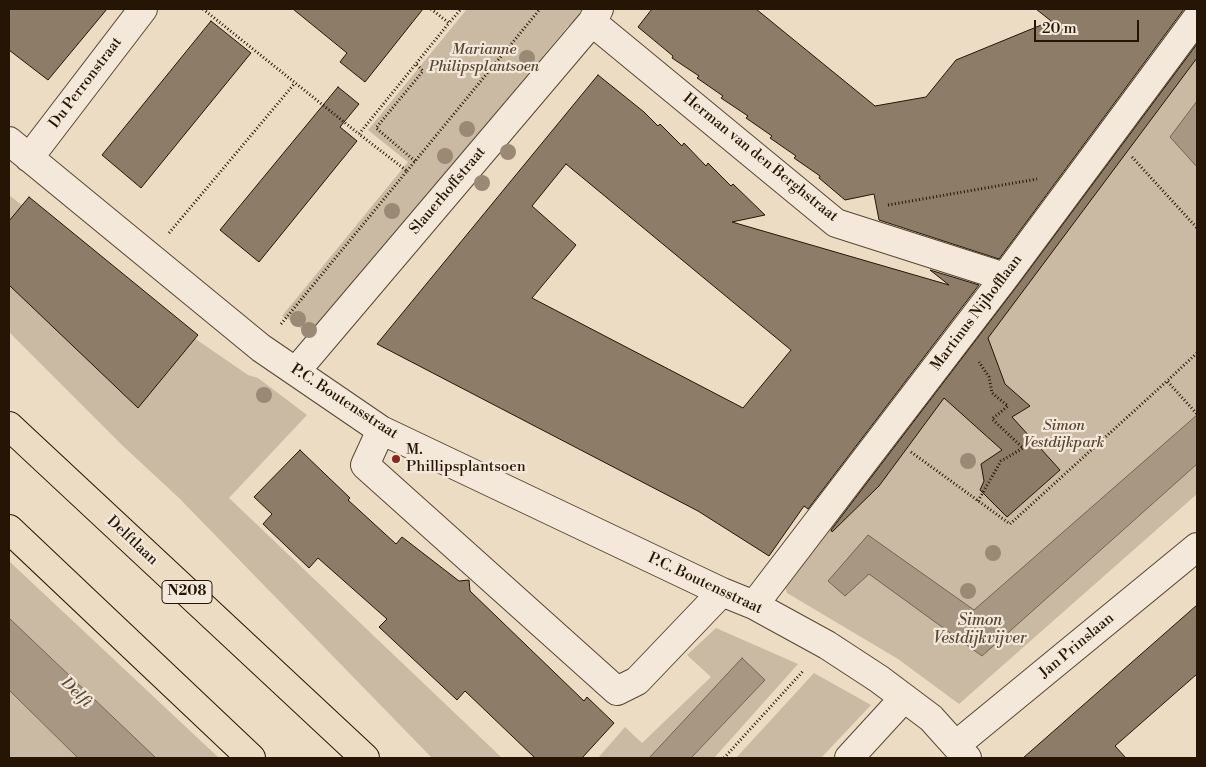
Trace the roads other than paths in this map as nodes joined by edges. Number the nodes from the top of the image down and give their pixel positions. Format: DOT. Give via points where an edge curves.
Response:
graph roads {
  1 [pos="144,9"];
  2 [pos="596,15"];
  3 [pos="1197,18"];
  4 [pos="19,150"];
  5 [pos="1005,277"];
  6 [pos="296,371"];
  7 [pos="9,426"];
  8 [pos="381,430"];
  9 [pos="9,530"];
  10 [pos="1197,546"];
  11 [pos="722,592"];
  12 [pos="754,605"];
  13 [pos="904,698"];
  14 [pos="962,752"];
  15 [pos="251,758"];
  16 [pos="365,758"];
  17 [pos="849,758"];
  1 -- 4 [label="street, Du Perronstraat"];
  2 -- 5 [label="street, Herman van den Berghstraat" via="836,222"];
  2 -- 6 [label="street, Slauerhoffstraat"];
  3 -- 5 [label="street, Martinus Nijhofflaan"];
  4 -- 6 [label="street, P.C. Boutensstraat" via="262,348"];
  5 -- 12 [label="street, Martinus Nijhofflaan"];
  6 -- 8 [label="street, P.C. Boutensstraat"];
  7 -- 16 [label="main road, Delftlaan / N208"];
  8 -- 11 [label="street, P.C. Boutensstraat"];
  8 -- 11 [label="street" via="364,465 617,691 637,681"];
  9 -- 15 [label="main road"];
  10 -- 14 [label="street, Jan Prinslaan"];
  11 -- 12 [label="street, P.C. Boutensstraat"];
  12 -- 13 [label="street, P.C. Boutensstraat" via="827,645"];
  13 -- 14 [label="street, P.C. Boutensstraat" via="931,718"];
  13 -- 17 [label="street"];
}
